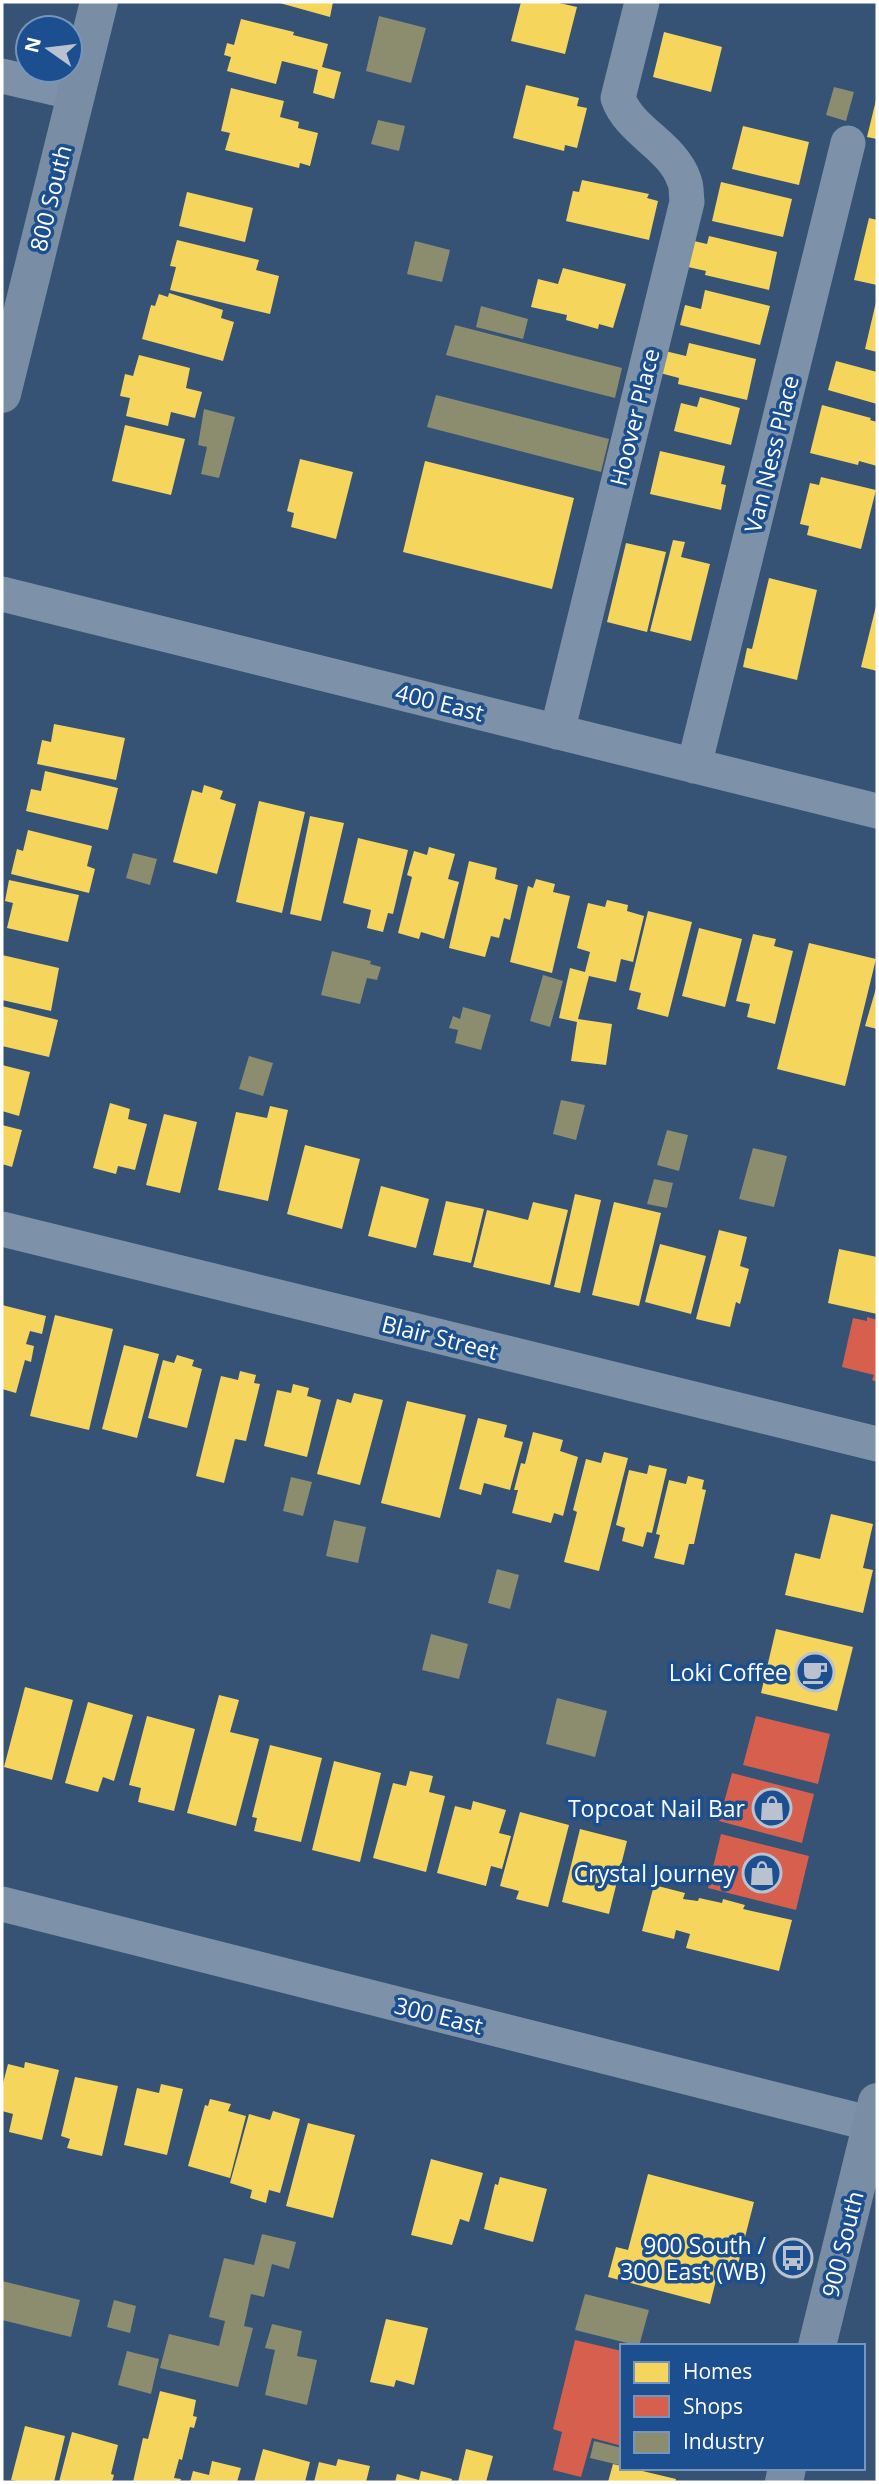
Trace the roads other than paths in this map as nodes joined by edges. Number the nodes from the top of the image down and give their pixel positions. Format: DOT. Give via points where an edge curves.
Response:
graph roads {
  1 [pos="99,2"];
  2 [pos="642,2"];
  3 [pos="2,76"];
  4 [pos="76,93"];
  5 [pos="848,142"];
  6 [pos="2,394"];
  7 [pos="2,594"];
  8 [pos="557,732"];
  9 [pos="694,766"];
  10 [pos="877,811"];
  11 [pos="2,1229"];
  12 [pos="877,1444"];
  13 [pos="2,1904"];
  14 [pos="875,2117"];
  15 [pos="818,2344"];
  1 -- 4 [label="main road, 800 South"];
  2 -- 8 [label="street, Hoover Place" via="618,99 622,111 675,162 685,182 687,202"];
  3 -- 4 [label="street"];
  4 -- 6 [label="main road, 800 South"];
  5 -- 9 [label="street, Van Ness Place"];
  7 -- 8 [label="street, 400 East"];
  8 -- 9 [label="street, 400 East"];
  9 -- 10 [label="street, 400 East"];
  11 -- 12 [label="street, Blair Street"];
  13 -- 14 [label="street, 300 East"];
  14 -- 15 [label="main road, 900 South"];
}
